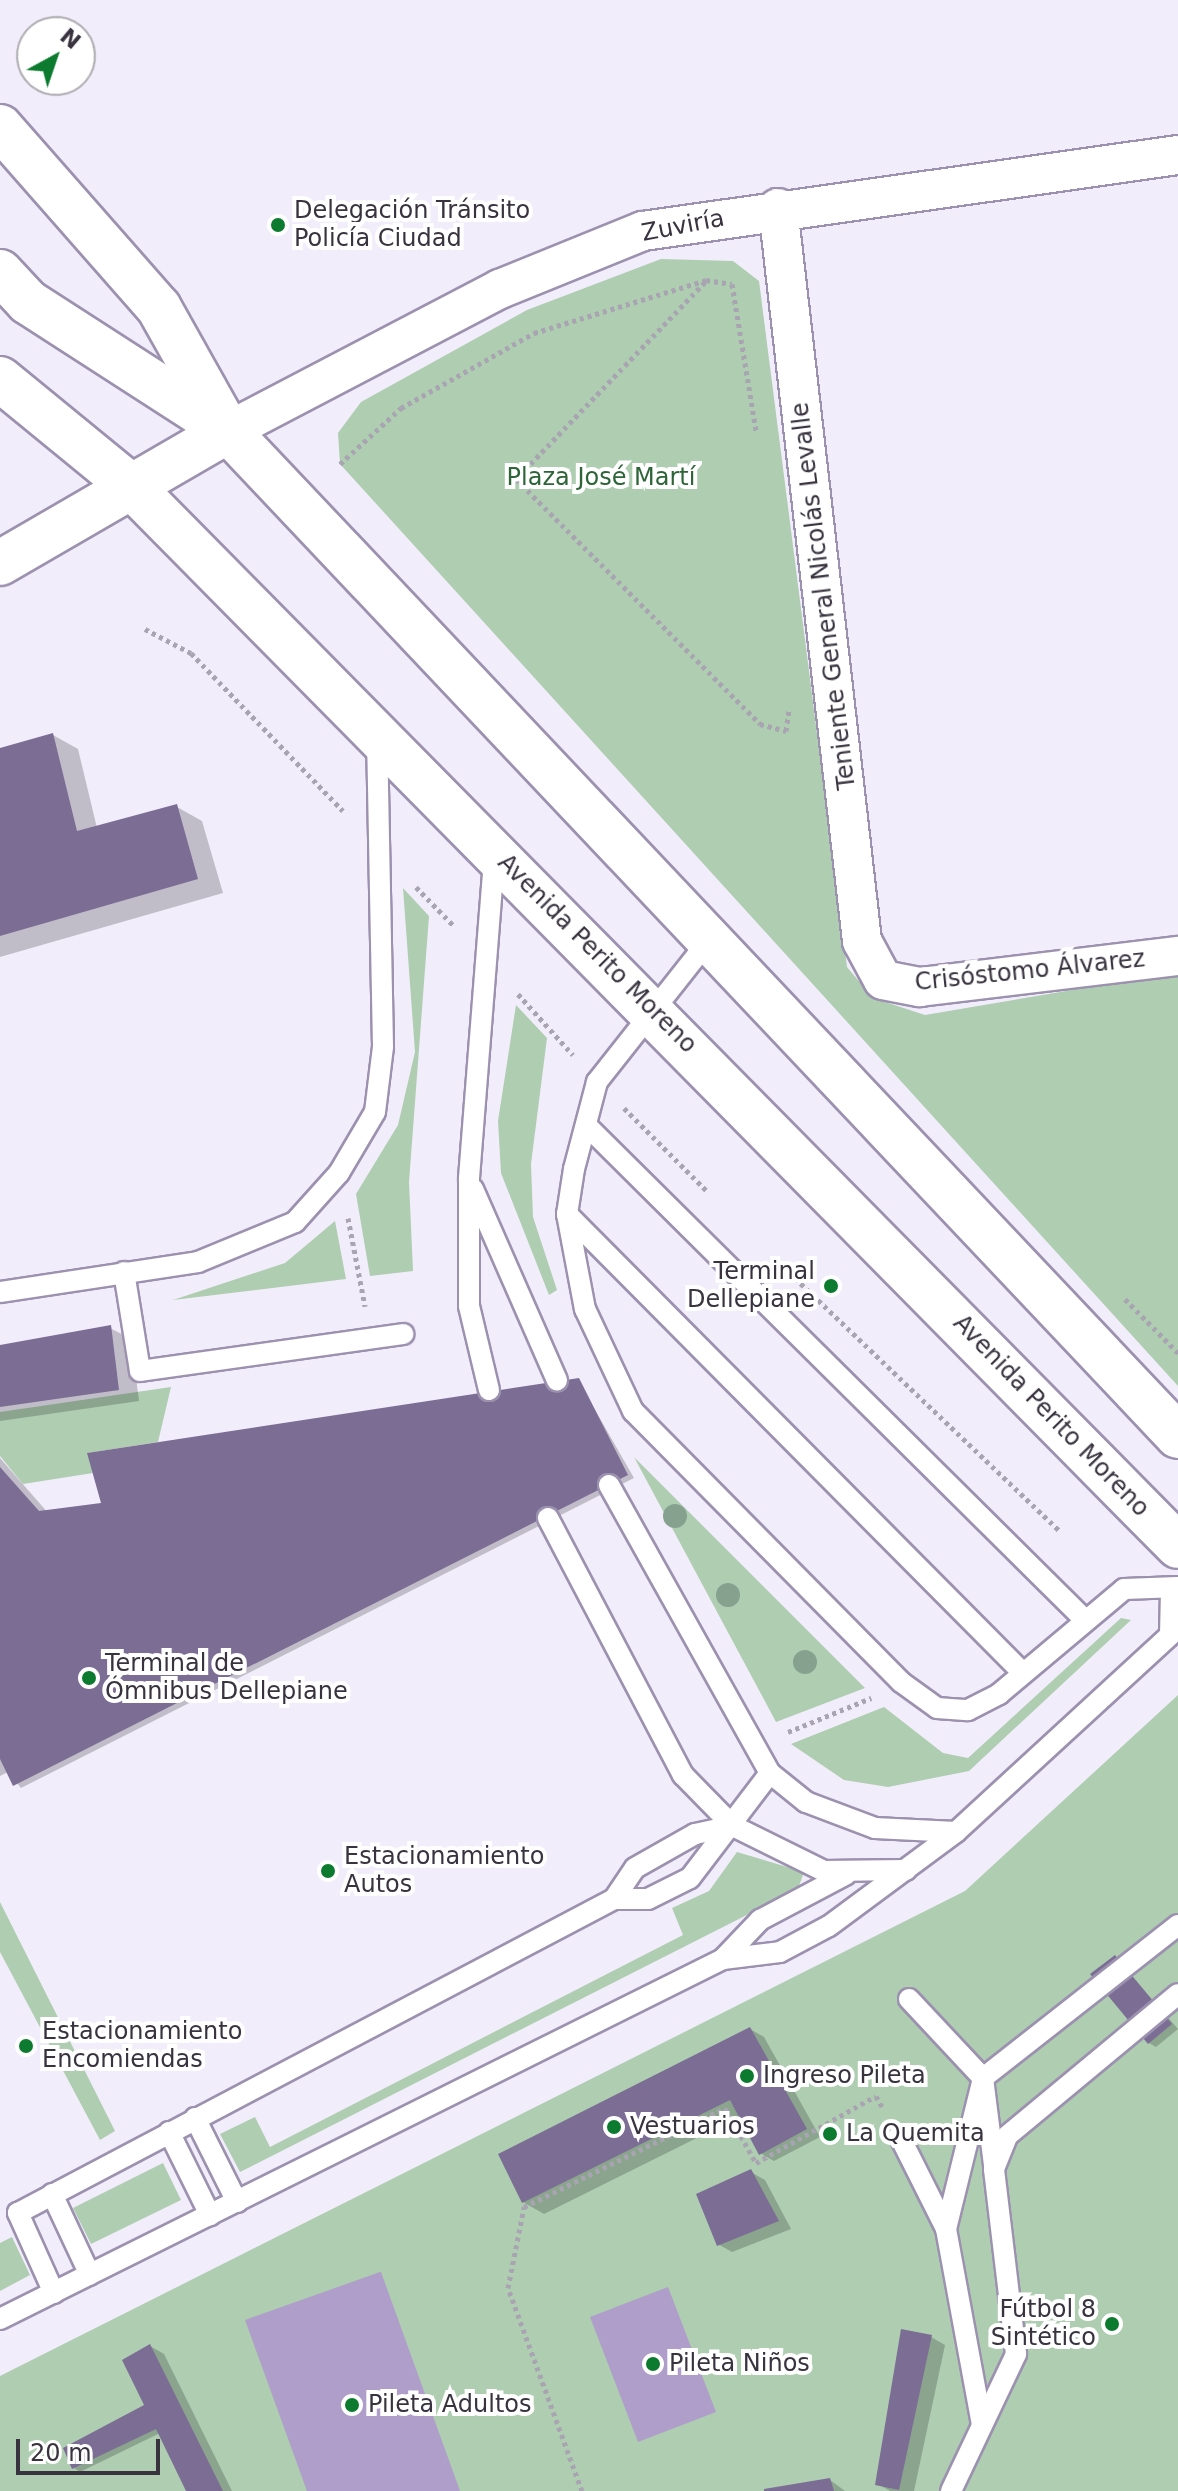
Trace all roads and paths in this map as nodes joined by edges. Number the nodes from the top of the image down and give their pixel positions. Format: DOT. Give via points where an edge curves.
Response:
graph roads {
  1 [pos="0,127"];
  2 [pos="1178,155"];
  3 [pos="778,208"];
  4 [pos="0,272"];
  5 [pos="706,280"];
  6 [pos="0,379"];
  7 [pos="228,431"];
  8 [pos="757,440"];
  9 [pos="340,464"];
  10 [pos="133,488"];
  11 [pos="0,563"];
  12 [pos="837,696"];
  13 [pos="377,734"];
  14 [pos="494,850"];
  15 [pos="709,940"];
  16 [pos="1178,956"];
  17 [pos="883,980"];
  18 [pos="652,1008"];
  19 [pos="586,1125"];
  20 [pos="644,1128"];
  21 [pos="339,1173"];
  22 [pos="469,1178"];
  23 [pos="711,1195"];
  24 [pos="567,1214"];
  25 [pos="124,1272"];
  26 [pos="790,1273"];
  27 [pos="0,1292"];
  28 [pos="1125,1299"];
  29 [pos="403,1334"];
  30 [pos="372,1338"];
  31 [pos="1178,1353"];
  32 [pos="557,1380"];
  33 [pos="489,1390"];
  34 [pos="1178,1436"];
  35 [pos="609,1485"];
  36 [pos="548,1518"];
  37 [pos="1060,1531"];
  38 [pos="1178,1546"];
  39 [pos="1174,1589"];
  40 [pos="1084,1619"];
  41 [pos="1023,1673"];
  42 [pos="901,1682"];
  43 [pos="751,1747"];
  44 [pos="770,1773"];
  45 [pos="733,1826"];
  46 [pos="956,1832"];
  47 [pos="906,1870"];
  48 [pos="852,1871"];
  49 [pos="614,1899"];
  50 [pos="1178,1925"];
  51 [pos="723,1959"];
  52 [pos="1178,1994"];
  53 [pos="909,1999"];
  54 [pos="983,2078"];
  55 [pos="195,2118"];
  56 [pos="169,2132"];
  57 [pos="899,2135"];
  58 [pos="994,2169"];
  59 [pos="52,2194"];
  60 [pos="237,2202"];
  61 [pos="210,2215"];
  62 [pos="946,2229"];
  63 [pos="90,2275"];
  64 [pos="54,2293"];
  65 [pos="0,2319"];
  66 [pos="982,2425"];
  67 [pos="582,2491"];
  68 [pos="951,2491"];
  1 -- 7 [label="main road" via="159,308"];
  2 -- 3 [label="street, Zuviría"];
  3 -- 7 [label="street, Zuviría" via="643,231 573,257 316,379"];
  3 -- 12 [label="street, Teniente General Nicolás Levalle"];
  4 -- 7 [label="main road" via="28,302"];
  5 -- 8 [label="path" via="732,284"];
  5 -- 9 [label="path" via="534,333 401,408"];
  5 -- 12 [label="path" via="516,479 760,724 786,731 790,705"];
  6 -- 10 [label="main road, Avenida Perito Moreno"];
  7 -- 10 [label="main road"];
  7 -- 15 [label="main road"];
  10 -- 11 [label="main road"];
  10 -- 13 [label="main road, Avenida Perito Moreno"];
  12 -- 17 [label="street, Teniente General Nicolás Levalle" via="862,941"];
  13 -- 14 [label="main road, Avenida Perito Moreno"];
  13 -- 21 [label="lane" via="383,1047 375,1112"];
  14 -- 18 [label="main road, Avenida Perito Moreno"];
  14 -- 22 [label="lane"];
  15 -- 18 [label="lane"];
  15 -- 34 [label="main road"];
  16 -- 17 [label="street, Crisóstomo Álvarez" via="920,987"];
  18 -- 19 [label="lane" via="597,1082"];
  18 -- 38 [label="main road, Avenida Perito Moreno"];
  19 -- 24 [label="lane"];
  19 -- 40 [label="lane"];
  20 -- 23 [label="path"];
  21 -- 25 [label="lane" via="295,1222 198,1262"];
  21 -- 30 [label="path"];
  22 -- 32 [label="lane"];
  22 -- 33 [label="lane" via="469,1306"];
  24 -- 41 [label="lane"];
  24 -- 42 [label="lane" via="585,1309 633,1411"];
  25 -- 27 [label="lane"];
  25 -- 30 [label="lane" via="140,1371"];
  26 -- 37 [label="path"];
  28 -- 31 [label="path"];
  29 -- 30 [label="lane"];
  35 -- 43 [label="lane"];
  36 -- 45 [label="lane" via="683,1775"];
  39 -- 40 [label="lane" via="1124,1589"];
  39 -- 46 [label="lane" via="1170,1635"];
  40 -- 41 [label="lane"];
  41 -- 42 [label="lane" via="968,1710 937,1708"];
  42 -- 43 [label="path"];
  43 -- 44 [label="lane"];
  44 -- 45 [label="lane"];
  44 -- 46 [label="lane" via="806,1802 875,1828"];
  45 -- 48 [label="lane" via="824,1871"];
  45 -- 49 [label="lane" via="695,1834 635,1868"];
  45 -- 49 [label="lane" via="690,1878 648,1899"];
  46 -- 47 [label="lane"];
  47 -- 48 [label="lane"];
  47 -- 51 [label="lane" via="780,1952"];
  48 -- 51 [label="lane" via="760,1920"];
  49 -- 55 [label="lane"];
  50 -- 54 [label="lane"];
  51 -- 60 [label="lane"];
  52 -- 58 [label="lane" via="1007,2136"];
  53 -- 54 [label="lane"];
  54 -- 58 [label="lane"];
  54 -- 62 [label="lane"];
  55 -- 56 [label="lane"];
  55 -- 60 [label="lane"];
  56 -- 59 [label="lane"];
  56 -- 61 [label="lane"];
  57 -- 62 [label="lane"];
  57 -- 67 [label="path" via="876,2096 756,2163 725,2108 524,2207 508,2288"];
  58 -- 66 [label="lane" via="1016,2354"];
  59 -- 63 [label="lane"];
  59 -- 64 [label="lane" via="18,2213"];
  60 -- 61 [label="lane"];
  61 -- 63 [label="lane"];
  62 -- 66 [label="lane"];
  63 -- 64 [label="lane"];
  64 -- 65 [label="lane"];
  66 -- 68 [label="lane"];
}
